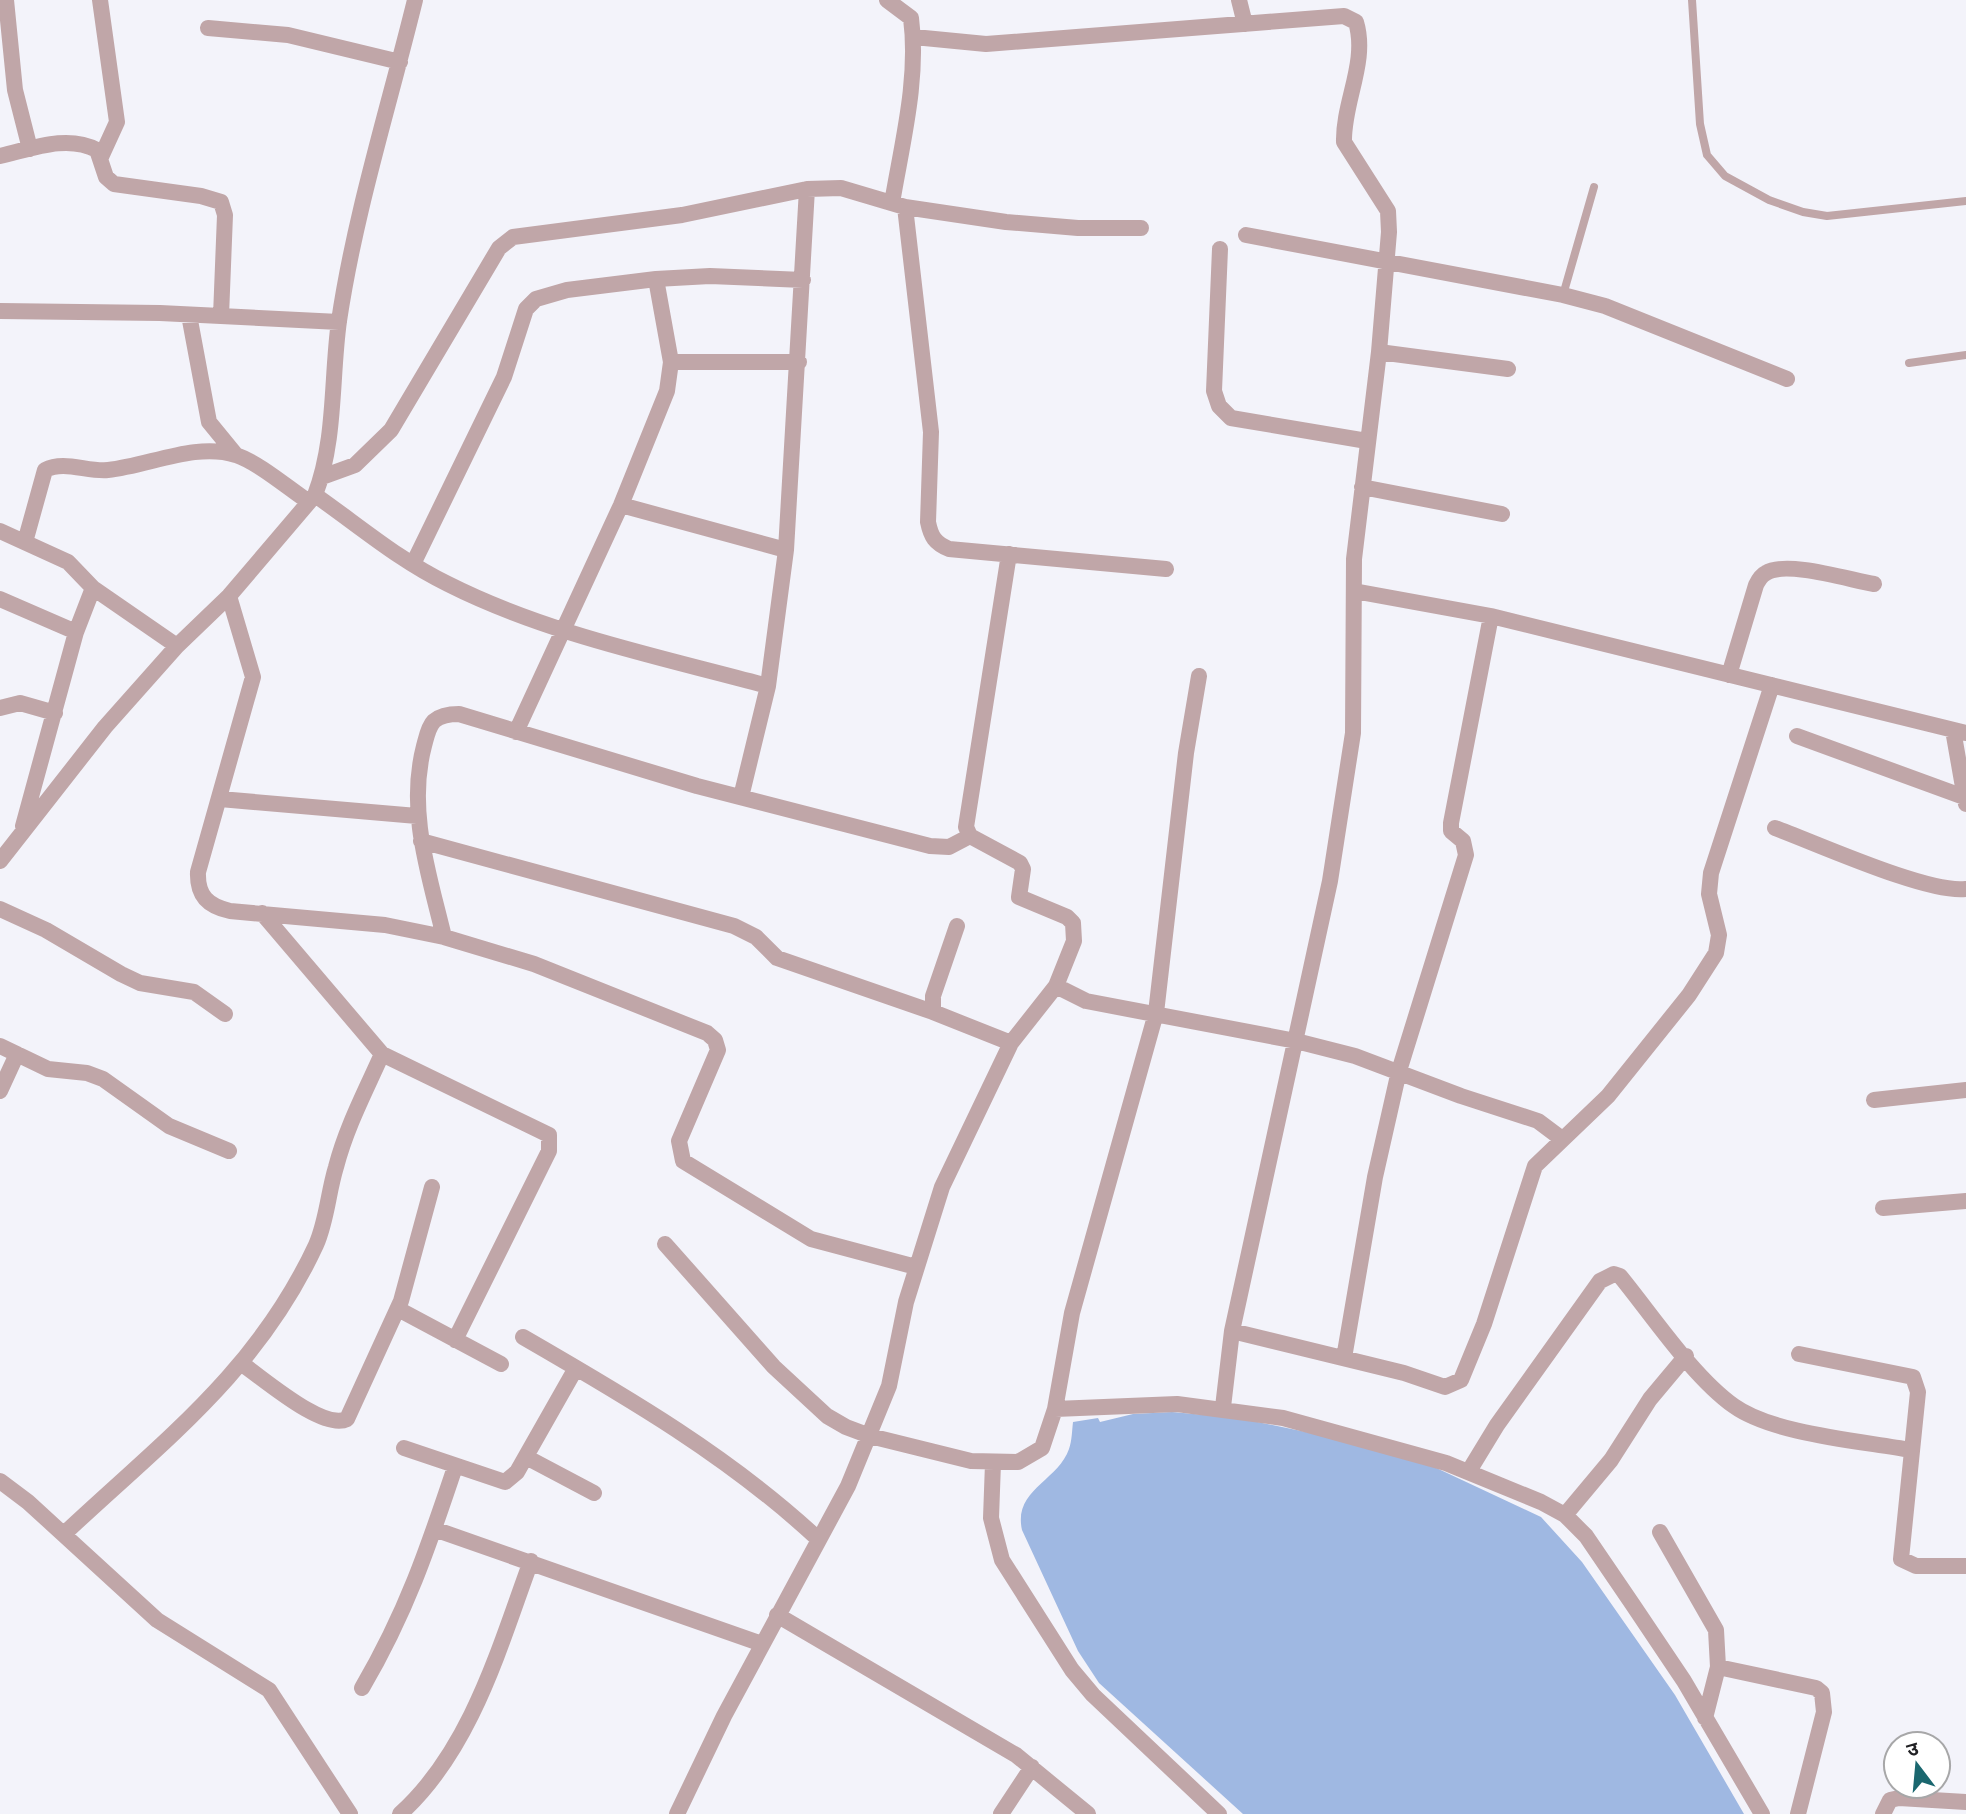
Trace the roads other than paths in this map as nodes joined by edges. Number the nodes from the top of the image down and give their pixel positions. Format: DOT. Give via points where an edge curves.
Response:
graph roads {
  1 [pos="6,0"];
  2 [pos="100,0"];
  3 [pos="415,0"];
  4 [pos="887,0"];
  5 [pos="1239,0"];
  6 [pos="1692,0"];
  7 [pos="1245,24"];
  8 [pos="208,28"];
  9 [pos="914,37"];
  10 [pos="400,62"];
  11 [pos="30,149"];
  12 [pos="0,156"];
  13 [pos="101,157"];
  14 [pos="1594,187"];
  15 [pos="807,189"];
  16 [pos="1966,201"];
  17 [pos="898,205"];
  18 [pos="1141,228"];
  19 [pos="1246,235"];
  20 [pos="1220,249"];
  21 [pos="1387,260"];
  22 [pos="656,279"];
  23 [pos="803,279"];
  24 [pos="1563,295"];
  25 [pos="0,311"];
  26 [pos="189,315"];
  27 [pos="221,316"];
  28 [pos="339,322"];
  29 [pos="1379,352"];
  30 [pos="1966,355"];
  31 [pos="671,362"];
  32 [pos="799,362"];
  33 [pos="1909,363"];
  34 [pos="1508,369"];
  35 [pos="1787,379"];
  36 [pos="1367,441"];
  37 [pos="236,455"];
  38 [pos="321,477"];
  39 [pos="1362,487"];
  40 [pos="312,498"];
  41 [pos="621,505"];
  42 [pos="1502,514"];
  43 [pos="0,531"];
  44 [pos="24,542"];
  45 [pos="786,550"];
  46 [pos="1009,554"];
  47 [pos="413,564"];
  48 [pos="1167,569"];
  49 [pos="1874,584"];
  50 [pos="93,588"];
  51 [pos="1354,591"];
  52 [pos="229,596"];
  53 [pos="0,599"];
  54 [pos="1491,616"];
  55 [pos="565,630"];
  56 [pos="76,632"];
  57 [pos="177,646"];
  58 [pos="1729,675"];
  59 [pos="1199,676"];
  60 [pos="768,685"];
  61 [pos="1772,685"];
  62 [pos="0,708"];
  63 [pos="55,713"];
  64 [pos="516,732"];
  65 [pos="1960,732"];
  66 [pos="1797,736"];
  67 [pos="741,797"];
  68 [pos="220,799"];
  69 [pos="1965,802"];
  70 [pos="418,816"];
  71 [pos="1775,828"];
  72 [pos="970,836"];
  73 [pos="19,838"];
  74 [pos="421,841"];
  75 [pos="0,862"];
  76 [pos="1966,889"];
  77 [pos="0,909"];
  78 [pos="262,913"];
  79 [pos="957,926"];
  80 [pos="444,937"];
  81 [pos="1056,986"];
  82 [pos="933,1012"];
  83 [pos="1156,1013"];
  84 [pos="225,1014"];
  85 [pos="1296,1041"];
  86 [pos="1011,1044"];
  87 [pos="0,1046"];
  88 [pos="17,1054"];
  89 [pos="382,1054"];
  90 [pos="1399,1071"];
  91 [pos="1966,1090"];
  92 [pos="0,1091"];
  93 [pos="1874,1100"];
  94 [pos="1562,1139"];
  95 [pos="229,1151"];
  96 [pos="432,1187"];
  97 [pos="1966,1201"];
  98 [pos="1883,1208"];
  99 [pos="665,1244"];
  100 [pos="916,1267"];
  101 [pos="398,1309"];
  102 [pos="1231,1331"];
  103 [pos="523,1337"];
  104 [pos="456,1340"];
  105 [pos="1799,1354"];
  106 [pos="1686,1356"];
  107 [pos="1344,1357"];
  108 [pos="242,1364"];
  109 [pos="501,1364"];
  110 [pos="576,1368"];
  111 [pos="1223,1407"];
  112 [pos="1055,1409"];
  113 [pos="870,1436"];
  114 [pos="404,1448"];
  115 [pos="1910,1450"];
  116 [pos="526,1457"];
  117 [pos="993,1462"];
  118 [pos="455,1466"];
  119 [pos="1469,1471"];
  120 [pos="0,1481"];
  121 [pos="594,1493"];
  122 [pos="1565,1515"];
  123 [pos="434,1529"];
  124 [pos="1660,1532"];
  125 [pos="64,1534"];
  126 [pos="818,1539"];
  127 [pos="531,1561"];
  128 [pos="1966,1566"];
  129 [pos="777,1615"];
  130 [pos="762,1644"];
  131 [pos="1718,1667"];
  132 [pos="362,1688"];
  133 [pos="1705,1718"];
  134 [pos="1032,1767"];
  135 [pos="1966,1802"];
  136 [pos="350,1814"];
  137 [pos="400,1814"];
  138 [pos="677,1814"];
  139 [pos="1002,1814"];
  140 [pos="1088,1814"];
  141 [pos="1219,1814"];
  142 [pos="1762,1814"];
  143 [pos="1798,1814"];
  144 [pos="1883,1814"];
  1 -- 11 [label="street" via="15,90"];
  2 -- 13 [label="street" via="117,122"];
  3 -- 10 [label="street"];
  4 -- 9 [label="street" via="911,18"];
  5 -- 7 [label="street"];
  6 -- 16 [label="lane" via="1700,124 1707,155 1725,176 1769,200 1827,216"];
  7 -- 9 [label="street" via="986,44"];
  7 -- 21 [label="street" via="1344,16 1356,22 1360,48 1344,142 1388,211"];
  8 -- 10 [label="street" via="288,35"];
  9 -- 17 [label="street"];
  10 -- 28 [label="street"];
  11 -- 12 [label="street"];
  11 -- 13 [label="street" via="75,143 91,147"];
  13 -- 27 [label="street" via="106,177 114,184 221,202 225,215"];
  14 -- 24 [label="lane"];
  15 -- 17 [label="street" via="841,188"];
  15 -- 23 [label="street"];
  15 -- 38 [label="street" via="682,215 527,234 504,242 391,430 355,466"];
  17 -- 18 [label="street" via="1006,222"];
  17 -- 46 [label="street" via="931,432 930,534 937,544 949,549"];
  19 -- 21 [label="street"];
  20 -- 36 [label="street" via="1213,374 1219,406 1231,418"];
  21 -- 24 [label="street"];
  21 -- 29 [label="street"];
  22 -- 23 [label="street"];
  22 -- 31 [label="street"];
  22 -- 47 [label="street" via="558,292 536,299 526,309 504,377"];
  23 -- 32 [label="street"];
  24 -- 35 [label="street" via="1605,306"];
  25 -- 26 [label="street"];
  26 -- 27 [label="street"];
  26 -- 37 [label="street" via="209,422"];
  27 -- 28 [label="street"];
  28 -- 38 [label="street"];
  29 -- 34 [label="street"];
  29 -- 36 [label="street"];
  30 -- 33 [label="lane"];
  31 -- 32 [label="street"];
  31 -- 41 [label="street" via="661,410"];
  32 -- 45 [label="street"];
  36 -- 39 [label="street"];
  37 -- 40 [label="street"];
  37 -- 44 [label="street" via="204,452 107,470 53,466 45,470"];
  38 -- 40 [label="street"];
  39 -- 42 [label="street"];
  39 -- 51 [label="street"];
  40 -- 47 [label="street"];
  40 -- 52 [label="street"];
  41 -- 45 [label="street"];
  41 -- 55 [label="street"];
  43 -- 44 [label="street"];
  44 -- 50 [label="street" via="68,562"];
  45 -- 60 [label="street"];
  46 -- 48 [label="street"];
  46 -- 72 [label="street" via="966,818"];
  47 -- 55 [label="street" via="479,599"];
  49 -- 58 [label="street" via="1794,569 1765,573 1756,586"];
  50 -- 56 [label="street"];
  50 -- 57 [label="street"];
  51 -- 54 [label="street"];
  51 -- 85 [label="street" via="1349,773"];
  52 -- 57 [label="street"];
  52 -- 68 [label="street" via="253,677"];
  53 -- 56 [label="street"];
  54 -- 58 [label="street"];
  54 -- 90 [label="street" via="1451,823 1466,855"];
  55 -- 60 [label="street"];
  55 -- 64 [label="street"];
  56 -- 63 [label="street"];
  57 -- 73 [label="street" via="105,727"];
  58 -- 61 [label="street"];
  59 -- 83 [label="street"];
  60 -- 67 [label="street"];
  61 -- 65 [label="street"];
  61 -- 94 [label="street" via="1711,873 1709,894 1720,936 1716,953 1616,1087"];
  62 -- 63 [label="street" via="20,703"];
  63 -- 73 [label="street"];
  64 -- 67 [label="street"];
  64 -- 70 [label="street" via="459,714 433,722 422,755"];
  65 -- 69 [label="street"];
  66 -- 69 [label="street"];
  67 -- 72 [label="street" via="930,846 948,847"];
  68 -- 70 [label="street"];
  68 -- 78 [label="street" via="197,887 214,907"];
  70 -- 74 [label="street"];
  71 -- 76 [label="street" via="1924,883"];
  72 -- 81 [label="street" via="1020,863 1019,897 1073,923 1074,942"];
  73 -- 75 [label="street"];
  74 -- 80 [label="street"];
  74 -- 82 [label="street" via="734,926 756,937 777,958"];
  77 -- 84 [label="street" via="140,983 194,992"];
  78 -- 80 [label="street" via="385,925"];
  78 -- 89 [label="street"];
  79 -- 82 [label="street" via="933,996"];
  80 -- 100 [label="street" via="534,964 707,1033 718,1050 679,1141 683,1161 811,1239"];
  81 -- 83 [label="street" via="1086,1001"];
  81 -- 86 [label="street"];
  82 -- 86 [label="street"];
  83 -- 85 [label="street"];
  83 -- 112 [label="street" via="1072,1313"];
  85 -- 90 [label="street"];
  85 -- 102 [label="street"];
  86 -- 100 [label="street" via="942,1187"];
  87 -- 88 [label="street"];
  88 -- 92 [label="street"];
  88 -- 95 [label="street" via="48,1069 103,1079 169,1126"];
  89 -- 104 [label="street" via="549,1135 549,1151"];
  89 -- 108 [label="street" via="345,1138 318,1241 295,1287"];
  90 -- 94 [label="street" via="1538,1121"];
  90 -- 107 [label="street" via="1375,1177"];
  91 -- 93 [label="street"];
  94 -- 107 [label="street" via="1543,1156 1528,1182 1484,1324 1461,1380 1445,1387"];
  96 -- 101 [label="street"];
  97 -- 98 [label="street"];
  99 -- 113 [label="street" via="783,1375 827,1416"];
  100 -- 113 [label="street" via="889,1386"];
  101 -- 104 [label="street"];
  101 -- 108 [label="street" via="353,1410 340,1422 299,1405"];
  102 -- 107 [label="street"];
  102 -- 111 [label="street"];
  103 -- 110 [label="street"];
  104 -- 109 [label="street"];
  105 -- 115 [label="street" via="1913,1377 1918,1392"];
  106 -- 115 [label="street" via="1711,1386 1756,1418"];
  106 -- 119 [label="street" via="1620,1276 1607,1276"];
  106 -- 122 [label="street"];
  108 -- 125 [label="street" via="185,1424"];
  110 -- 116 [label="street"];
  110 -- 126 [label="street" via="661,1418 756,1483"];
  111 -- 112 [label="street" via="1177,1404"];
  111 -- 119 [label="street" via="1366,1439"];
  112 -- 117 [label="street" via="1042,1448 1018,1462"];
  113 -- 117 [label="street" via="971,1461"];
  113 -- 126 [label="street"];
  114 -- 118 [label="street"];
  115 -- 128 [label="street" via="1901,1559 1916,1566"];
  116 -- 118 [label="street" via="505,1482"];
  116 -- 121 [label="street"];
  117 -- 141 [label="street" via="991,1518 1002,1560 1072,1670"];
  118 -- 123 [label="street"];
  119 -- 122 [label="street"];
  120 -- 125 [label="street"];
  122 -- 133 [label="street" via="1586,1536 1626,1593"];
  123 -- 127 [label="street"];
  123 -- 132 [label="street" via="398,1625"];
  124 -- 131 [label="street" via="1710,1616 1718,1644"];
  125 -- 136 [label="street" via="157,1620 268,1690"];
  126 -- 129 [label="street"];
  127 -- 130 [label="street"];
  127 -- 137 [label="street" via="494,1662 461,1732 426,1788"];
  129 -- 130 [label="street"];
  129 -- 134 [label="street"];
  130 -- 138 [label="street"];
  131 -- 133 [label="street"];
  131 -- 143 [label="street" via="1822,1693 1824,1712"];
  133 -- 142 [label="street"];
  134 -- 139 [label="street"];
  134 -- 140 [label="street"];
  135 -- 144 [label="street" via="1899,1798 1891,1800"];
}
